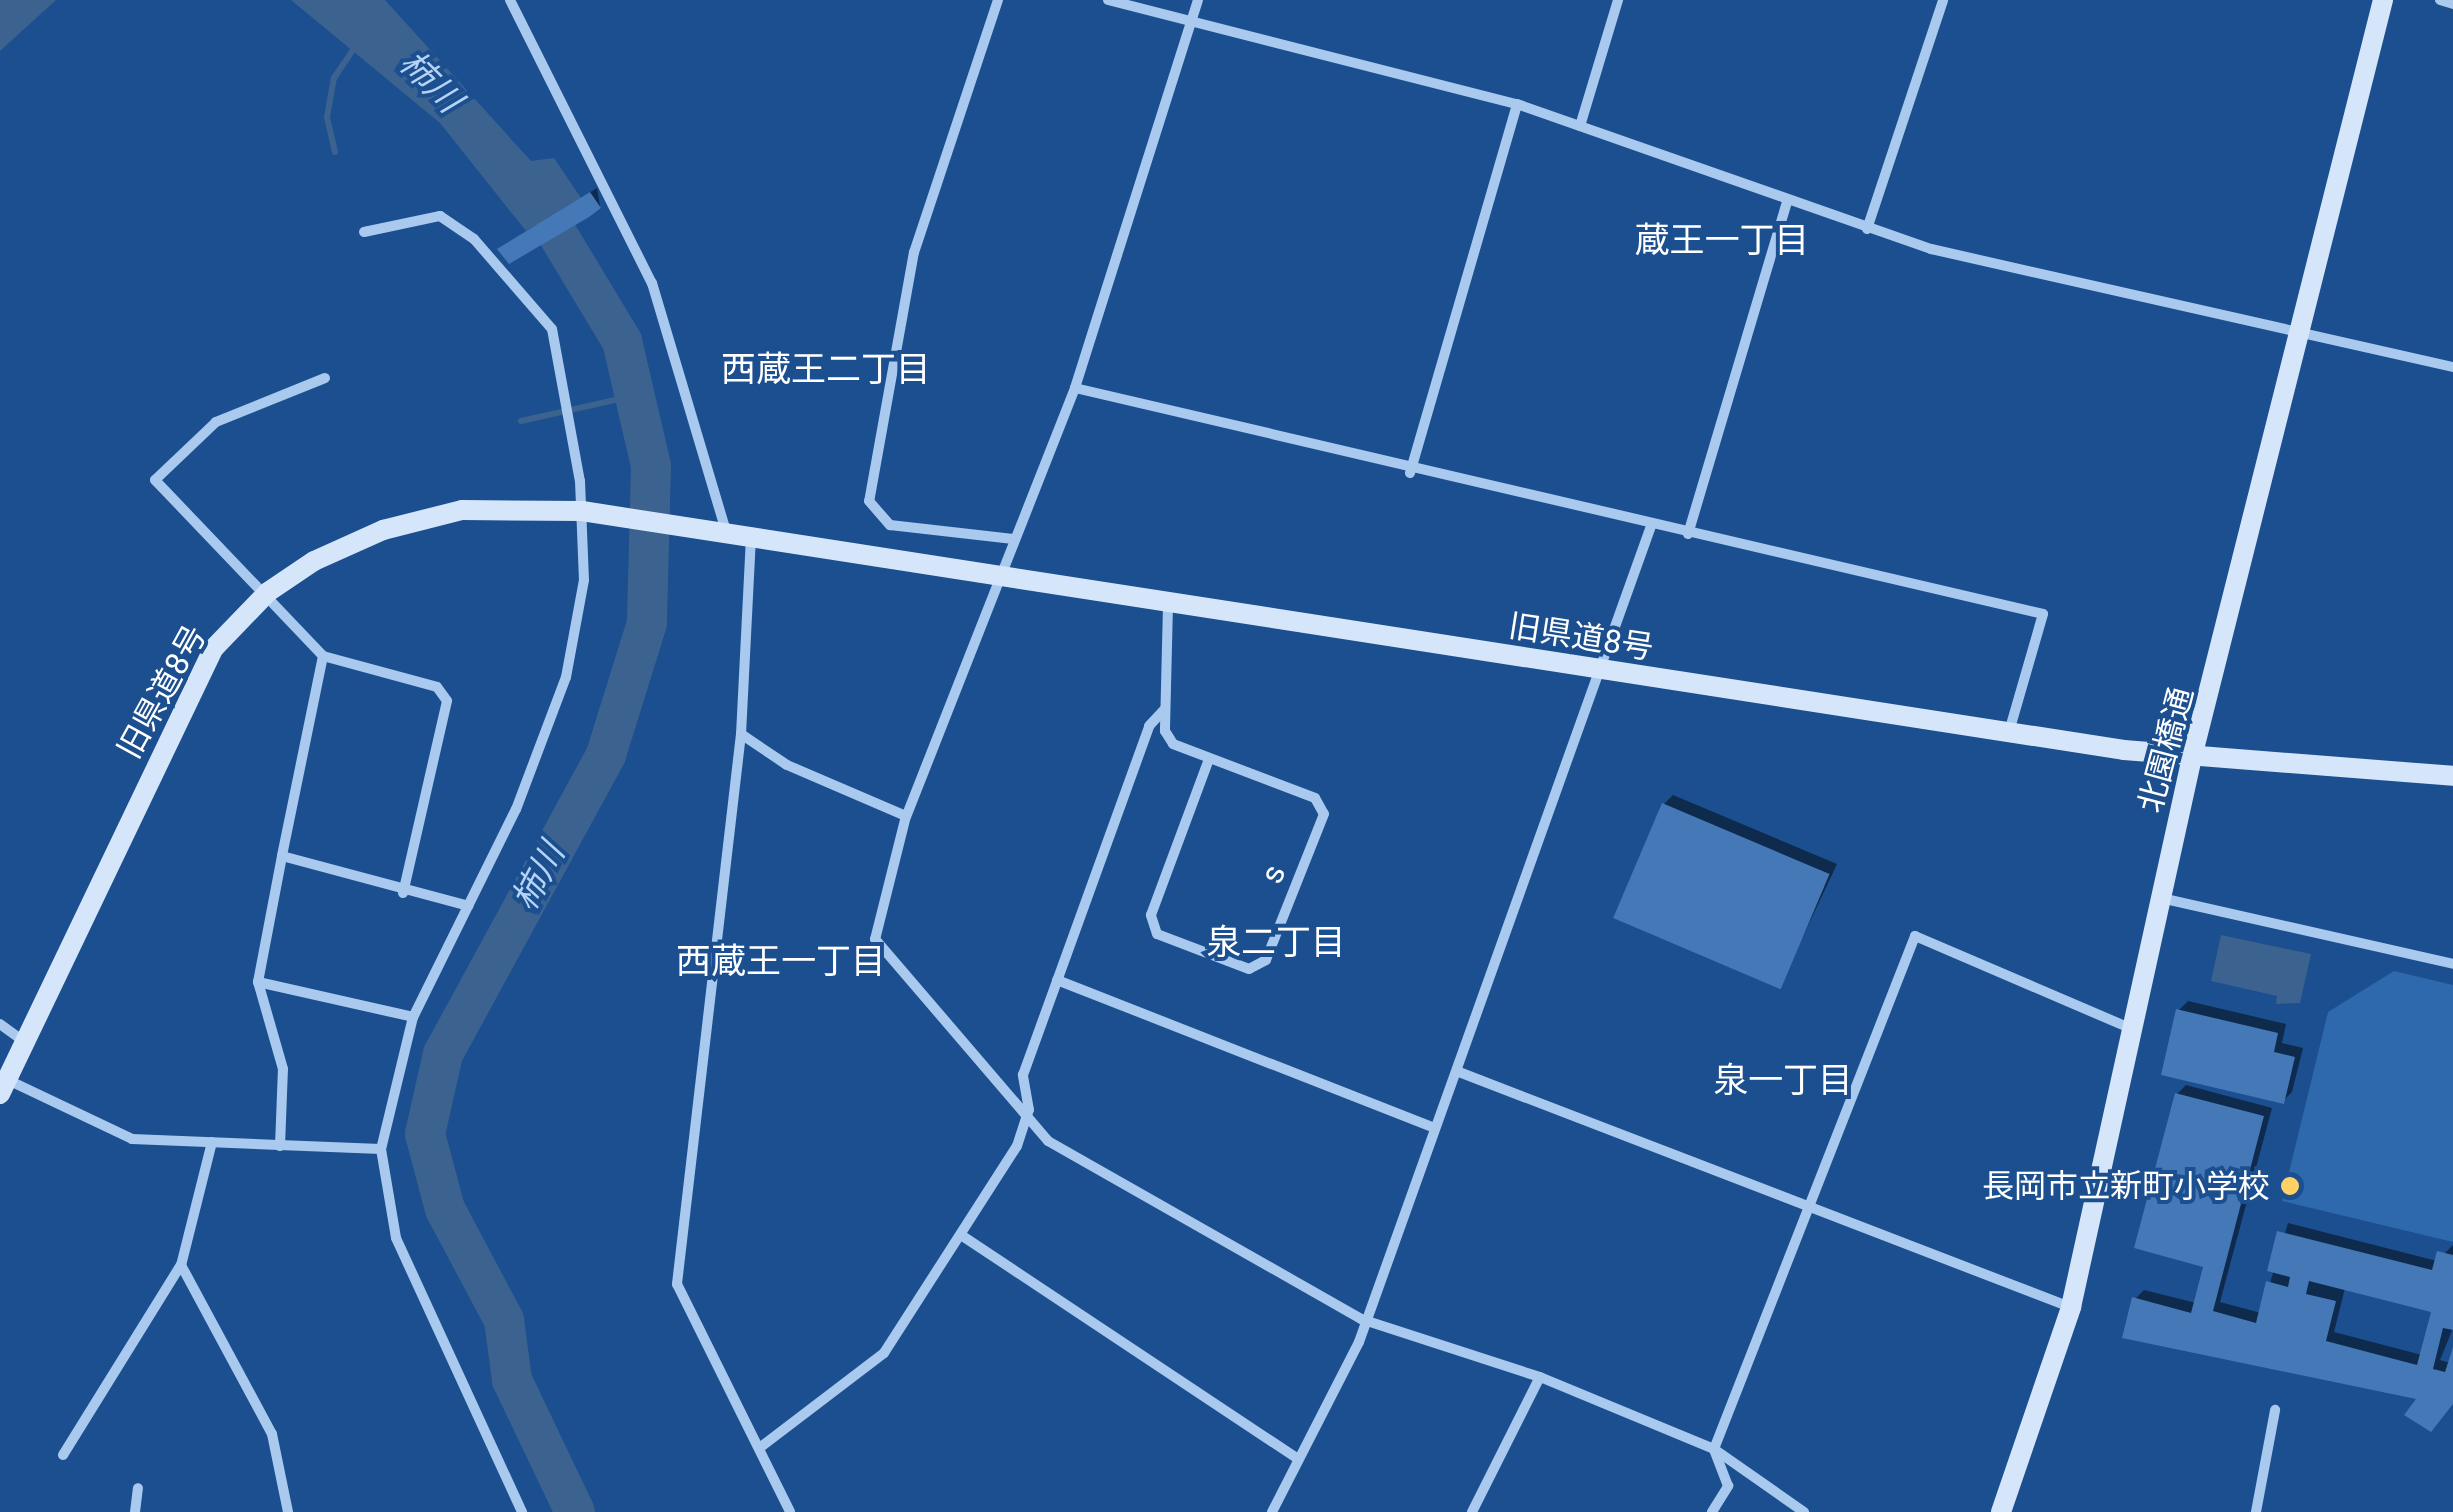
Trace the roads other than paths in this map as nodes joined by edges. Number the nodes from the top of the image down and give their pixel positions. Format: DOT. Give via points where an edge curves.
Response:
graph roads {
  1 [pos="510,0"];
  2 [pos="998,0"];
  3 [pos="1108,0"];
  4 [pos="1198,0"];
  5 [pos="1618,0"];
  6 [pos="1944,0"];
  7 [pos="2384,0"];
  8 [pos="2440,0"];
  9 [pos="2453,4"];
  10 [pos="1192,17"];
  11 [pos="1517,104"];
  12 [pos="1580,126"];
  13 [pos="1787,201"];
  14 [pos="1867,228"];
  15 [pos="364,232"];
  16 [pos="2298,336"];
  17 [pos="2453,367"];
  18 [pos="325,378"];
  19 [pos="1075,388"];
  20 [pos="1410,473"];
  21 [pos="590,512"];
  22 [pos="1652,526"];
  23 [pos="726,533"];
  24 [pos="1688,534"];
  25 [pos="751,538"];
  26 [pos="1014,539"];
  27 [pos="999,580"];
  28 [pos="268,592"];
  29 [pos="1168,605"];
  30 [pos="323,656"];
  31 [pos="1598,672"];
  32 [pos="1165,709"];
  33 [pos="2009,732"];
  34 [pos="742,734"];
  35 [pos="2192,757"];
  36 [pos="1209,759"];
  37 [pos="2453,776"];
  38 [pos="906,816"];
  39 [pos="282,856"];
  40 [pos="403,893"];
  41 [pos="2160,897"];
  42 [pos="468,906"];
  43 [pos="2453,964"];
  44 [pos="1058,980"];
  45 [pos="258,982"];
  46 [pos="413,1017"];
  47 [pos="0,1024"];
  48 [pos="2135,1030"];
  49 [pos="26,1043"];
  50 [pos="1459,1072"];
  51 [pos="4,1087"];
  52 [pos="1029,1110"];
  53 [pos="1436,1128"];
  54 [pos="212,1142"];
  55 [pos="280,1146"];
  56 [pos="381,1148"];
  57 [pos="1809,1208"];
  58 [pos="964,1236"];
  59 [pos="181,1265"];
  60 [pos="2071,1308"];
  61 [pos="1362,1319"];
  62 [pos="1540,1377"];
  63 [pos="2275,1410"];
  64 [pos="762,1446"];
  65 [pos="1714,1449"];
  66 [pos="64,1455"];
  67 [pos="1298,1459"];
  68 [pos="138,1488"];
  69 [pos="135,1512"];
  70 [pos="288,1512"];
  71 [pos="522,1512"];
  72 [pos="790,1512"];
  73 [pos="1272,1512"];
  74 [pos="1472,1512"];
  75 [pos="1712,1512"];
  76 [pos="1804,1512"];
  77 [pos="2001,1512"];
  78 [pos="2256,1512"];
  1 -- 23 [label="street" via="652,283"];
  2 -- 26 [label="street" via="914,252 870,500 890,525"];
  3 -- 10 [label="street"];
  4 -- 10 [label="street"];
  5 -- 12 [label="street"];
  6 -- 14 [label="street"];
  7 -- 16 [label="street, 北園橋通"];
  8 -- 9 [label="street"];
  10 -- 11 [label="street"];
  10 -- 19 [label="street"];
  11 -- 12 [label="street"];
  11 -- 20 [label="street"];
  12 -- 13 [label="street"];
  13 -- 14 [label="street"];
  13 -- 24 [label="street"];
  14 -- 16 [label="street"];
  15 -- 21 [label="street" via="417,217 458,224 552,329"];
  16 -- 17 [label="street"];
  16 -- 35 [label="street, 北園橋通"];
  18 -- 28 [label="street" via="216,422 155,480"];
  19 -- 20 [label="street"];
  19 -- 26 [label="street"];
  20 -- 22 [label="street"];
  21 -- 23 [label="street, 旧県道8号"];
  21 -- 28 [label="street, 旧県道8号" via="434,515 346,546"];
  21 -- 42 [label="street" via="581,615 566,678"];
  22 -- 24 [label="street"];
  22 -- 31 [label="street"];
  23 -- 25 [label="street, 旧県道8号"];
  24 -- 33 [label="street" via="2044,614"];
  25 -- 27 [label="street, 旧県道8号"];
  25 -- 34 [label="street"];
  26 -- 27 [label="street"];
  27 -- 29 [label="street, 旧県道8号"];
  27 -- 38 [label="street"];
  28 -- 30 [label="street"];
  28 -- 49 [label="street, 旧県道8号" via="193,684"];
  29 -- 31 [label="street, 旧県道8号"];
  29 -- 32 [label="street, s"];
  30 -- 39 [label="street"];
  30 -- 40 [label="street" via="436,686 447,701"];
  31 -- 33 [label="street, 旧県道8号"];
  31 -- 50 [label="street"];
  32 -- 36 [label="street, s" via="1173,744"];
  32 -- 44 [label="street" via="1148,726"];
  33 -- 35 [label="street, 旧県道8号"];
  34 -- 38 [label="street" via="787,765"];
  34 -- 64 [label="street" via="676,1252 690,1316"];
  35 -- 37 [label="street, 旧県道8号"];
  35 -- 41 [label="street, 北園橋通"];
  36 -- 36 [label="street, s" via="1315,798 1324,814 1266,960 1249,969 1158,934 1151,915"];
  38 -- 52 [label="street" via="875,939"];
  39 -- 40 [label="street"];
  39 -- 45 [label="street"];
  40 -- 42 [label="street"];
  41 -- 43 [label="street"];
  41 -- 48 [label="street, 北園橋通"];
  42 -- 46 [label="street"];
  44 -- 52 [label="street" via="1024,1075"];
  44 -- 53 [label="street"];
  45 -- 46 [label="street"];
  45 -- 55 [label="street" via="282,1069"];
  46 -- 56 [label="street"];
  47 -- 49 [label="street"];
  48 -- 57 [label="street" via="1915,936"];
  48 -- 60 [label="street, 北園橋通"];
  49 -- 51 [label="street, 旧県道8号"];
  50 -- 53 [label="street"];
  50 -- 57 [label="street"];
  51 -- 54 [label="street" via="132,1139"];
  52 -- 58 [label="street"];
  52 -- 61 [label="street" via="1048,1141"];
  53 -- 61 [label="street"];
  54 -- 55 [label="street"];
  54 -- 59 [label="street"];
  55 -- 56 [label="street"];
  56 -- 71 [label="street" via="396,1238"];
  57 -- 60 [label="street"];
  57 -- 65 [label="street"];
  58 -- 64 [label="street" via="884,1353"];
  58 -- 67 [label="street"];
  59 -- 66 [label="street"];
  59 -- 70 [label="street" via="272,1434"];
  60 -- 77 [label="street, 北園橋通"];
  61 -- 62 [label="street"];
  61 -- 67 [label="street" via="1360,1342"];
  62 -- 65 [label="street"];
  62 -- 74 [label="street"];
  63 -- 78 [label="street"];
  64 -- 72 [label="street"];
  65 -- 75 [label="street" via="1728,1486"];
  65 -- 76 [label="street"];
  67 -- 73 [label="street"];
  68 -- 69 [label="street"];
}
